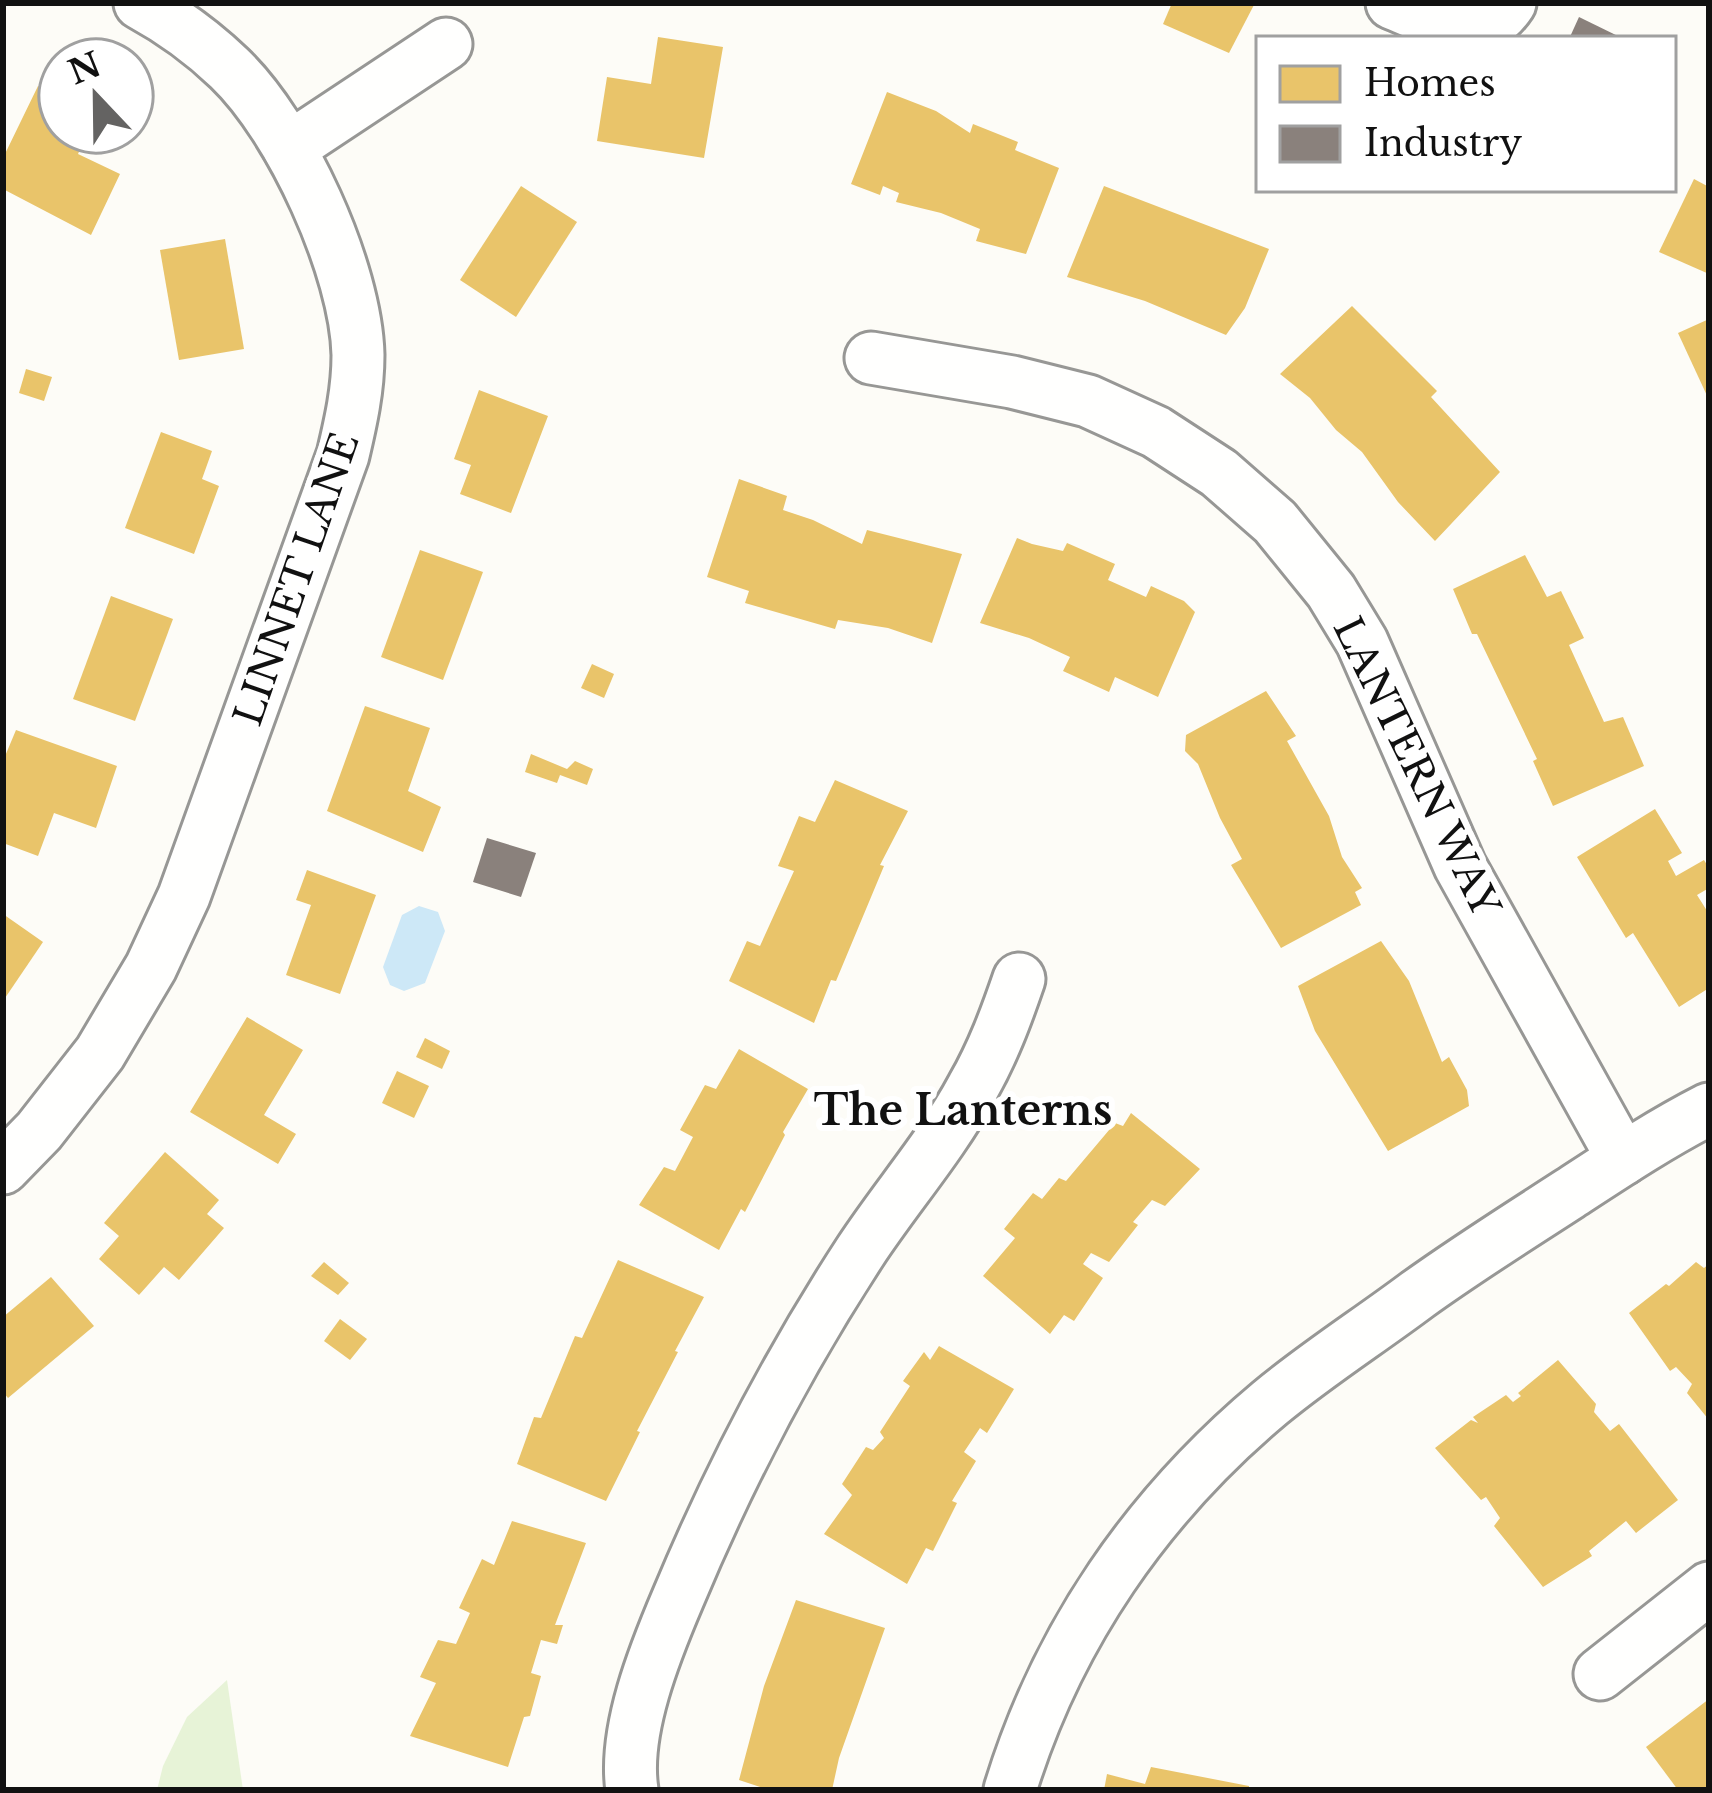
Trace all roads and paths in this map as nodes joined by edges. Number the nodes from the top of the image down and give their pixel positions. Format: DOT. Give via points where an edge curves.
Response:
graph roads {
  1 [pos="140,3"];
  2 [pos="1392,3"];
  3 [pos="1510,3"];
  4 [pos="446,44"];
  5 [pos="289,148"];
  6 [pos="871,358"];
  7 [pos="1018,979"];
  8 [pos="1709,1109"];
  9 [pos="1623,1159"];
  10 [pos="3,1168"];
  11 [pos="1709,1588"];
  12 [pos="1600,1674"];
  13 [pos="632,1790"];
  14 [pos="1010,1790"];
  1 -- 5 [label="street, LINNET LANE" via="232,70"];
  2 -- 3 [label="street" via="1456,29 1481,27"];
  4 -- 5 [label="street"];
  5 -- 10 [label="street, LINNET LANE" via="344,277 358,351 343,454 151,968 100,1053"];
  6 -- 9 [label="street, LANTERN WAY" via="1088,401 1156,432 1275,522 1362,643 1460,866"];
  7 -- 13 [label="street" via="971,1092 858,1254 704,1535 651,1660"];
  8 -- 9 [label="street"];
  9 -- 14 [label="street" via="1430,1286 1272,1401 1204,1462 1102,1588 1027,1733"];
  11 -- 12 [label="street"];
}
